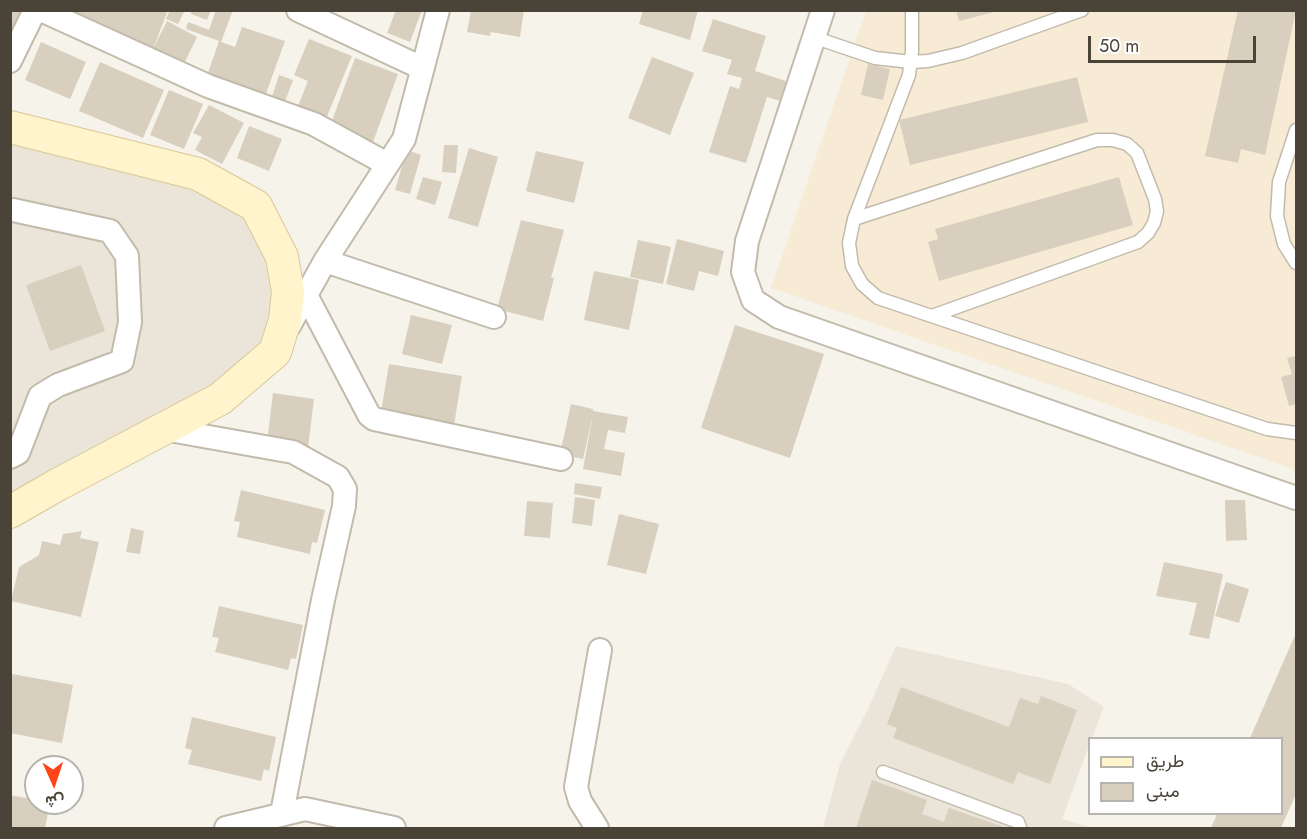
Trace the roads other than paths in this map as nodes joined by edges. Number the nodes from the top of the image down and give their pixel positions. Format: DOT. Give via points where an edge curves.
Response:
graph roads {
  1 [pos="35,10"];
  2 [pos="41,10"];
  3 [pos="298,10"];
  4 [pos="438,10"];
  5 [pos="912,10"];
  6 [pos="1082,10"];
  7 [pos="822,11"];
  8 [pos="813,37"];
  9 [pos="10,61"];
  10 [pos="911,62"];
  11 [pos="422,68"];
  12 [pos="10,127"];
  13 [pos="1296,130"];
  14 [pos="387,164"];
  15 [pos="13,210"];
  16 [pos="854,219"];
  17 [pos="325,261"];
  18 [pos="1296,263"];
  19 [pos="306,295"];
  20 [pos="933,316"];
  21 [pos="494,317"];
  22 [pos="276,352"];
  23 [pos="164,429"];
  24 [pos="1296,433"];
  25 [pos="10,458"];
  26 [pos="561,459"];
  27 [pos="1296,498"];
  28 [pos="10,512"];
  29 [pos="600,650"];
  30 [pos="883,772"];
  31 [pos="282,813"];
  32 [pos="226,828"];
  33 [pos="394,828"];
  34 [pos="597,828"];
  35 [pos="1020,828"];
  1 -- 9 [label="street"];
  2 -- 14 [label="street" via="208,86 314,124"];
  3 -- 11 [label="street"];
  4 -- 11 [label="street"];
  5 -- 10 [label="lane"];
  6 -- 10 [label="lane" via="946,58"];
  7 -- 8 [label="street"];
  8 -- 10 [label="lane" via="875,58"];
  8 -- 27 [label="street" via="747,241 743,272 753,300 779,316"];
  10 -- 16 [label="lane"];
  11 -- 14 [label="street" via="404,139"];
  12 -- 22 [label="main road" via="198,174 256,206 282,257 288,292"];
  13 -- 18 [label="lane" via="1279,182 1276,216 1284,244"];
  14 -- 17 [label="street"];
  15 -- 25 [label="street" via="110,231 127,256 130,322 122,362 58,385 40,396 18,453"];
  16 -- 20 [label="lane" via="849,243 852,266 862,284 878,298"];
  16 -- 20 [label="lane" via="1097,140 1127,144 1137,153 1157,211 1148,233 1138,242"];
  17 -- 19 [label="street"];
  17 -- 21 [label="street"];
  19 -- 22 [label="street"];
  19 -- 26 [label="street" via="374,419"];
  20 -- 24 [label="lane" via="1267,429"];
  22 -- 23 [label="main road" via="220,399"];
  23 -- 28 [label="main road"];
  23 -- 31 [label="street" via="293,452 338,477 345,489"];
  29 -- 34 [label="street" via="576,788"];
  30 -- 35 [label="lane" via="1018,822"];
  31 -- 32 [label="street"];
  31 -- 33 [label="street" via="305,809"];
}
